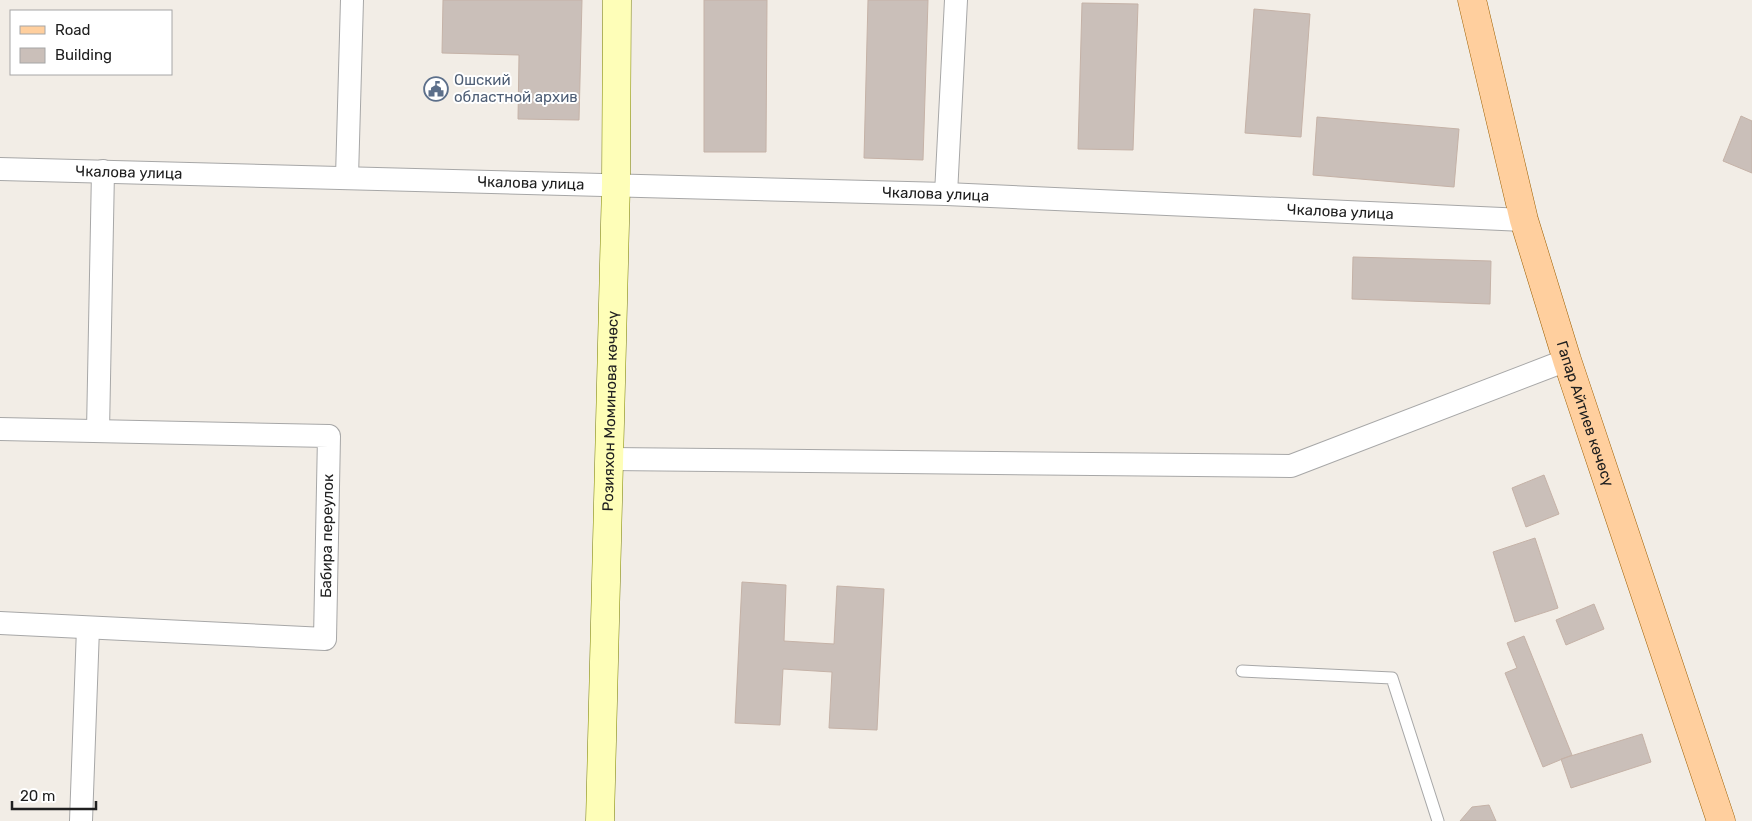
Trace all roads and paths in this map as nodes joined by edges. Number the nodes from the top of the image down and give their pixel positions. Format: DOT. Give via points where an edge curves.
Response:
graph roads {
  1 [pos="352,0"];
  2 [pos="617,0"];
  3 [pos="956,0"];
  4 [pos="1472,0"];
  5 [pos="0,169"];
  6 [pos="103,171"];
  7 [pos="347,177"];
  8 [pos="616,184"];
  9 [pos="946,194"];
  10 [pos="1524,220"];
  11 [pos="1567,360"];
  12 [pos="0,430"];
  13 [pos="98,431"];
  14 [pos="610,459"];
  15 [pos="0,623"];
  16 [pos="88,628"];
  17 [pos="1242,671"];
  18 [pos="82,821"];
  19 [pos="600,821"];
  20 [pos="1438,821"];
  21 [pos="1721,821"];
  1 -- 7 [label="street"];
  2 -- 8 [label="street, Розияхон Моминова көчөсү"];
  3 -- 9 [label="street"];
  4 -- 10 [label="main road, Гапар Айтиев көчөсү"];
  5 -- 6 [label="street, Чкалова улица"];
  6 -- 7 [label="street, Чкалова улица"];
  6 -- 13 [label="street"];
  7 -- 8 [label="street, Чкалова улица"];
  8 -- 9 [label="street, Чкалова улица"];
  8 -- 14 [label="street, Розияхон Моминова көчөсү"];
  9 -- 10 [label="street, Чкалова улица"];
  10 -- 11 [label="main road, Гапар Айтиев көчөсү"];
  11 -- 14 [label="street" via="1291,466"];
  11 -- 21 [label="main road, Гапар Айтиев көчөсү"];
  12 -- 13 [label="street, Бабира переулок"];
  13 -- 16 [label="street, Бабира переулок" via="329,436 326,639"];
  14 -- 19 [label="street, Розияхон Моминова көчөсү"];
  15 -- 16 [label="street, Бабира переулок"];
  16 -- 18 [label="street"];
  17 -- 20 [label="lane" via="1392,678"];
}
